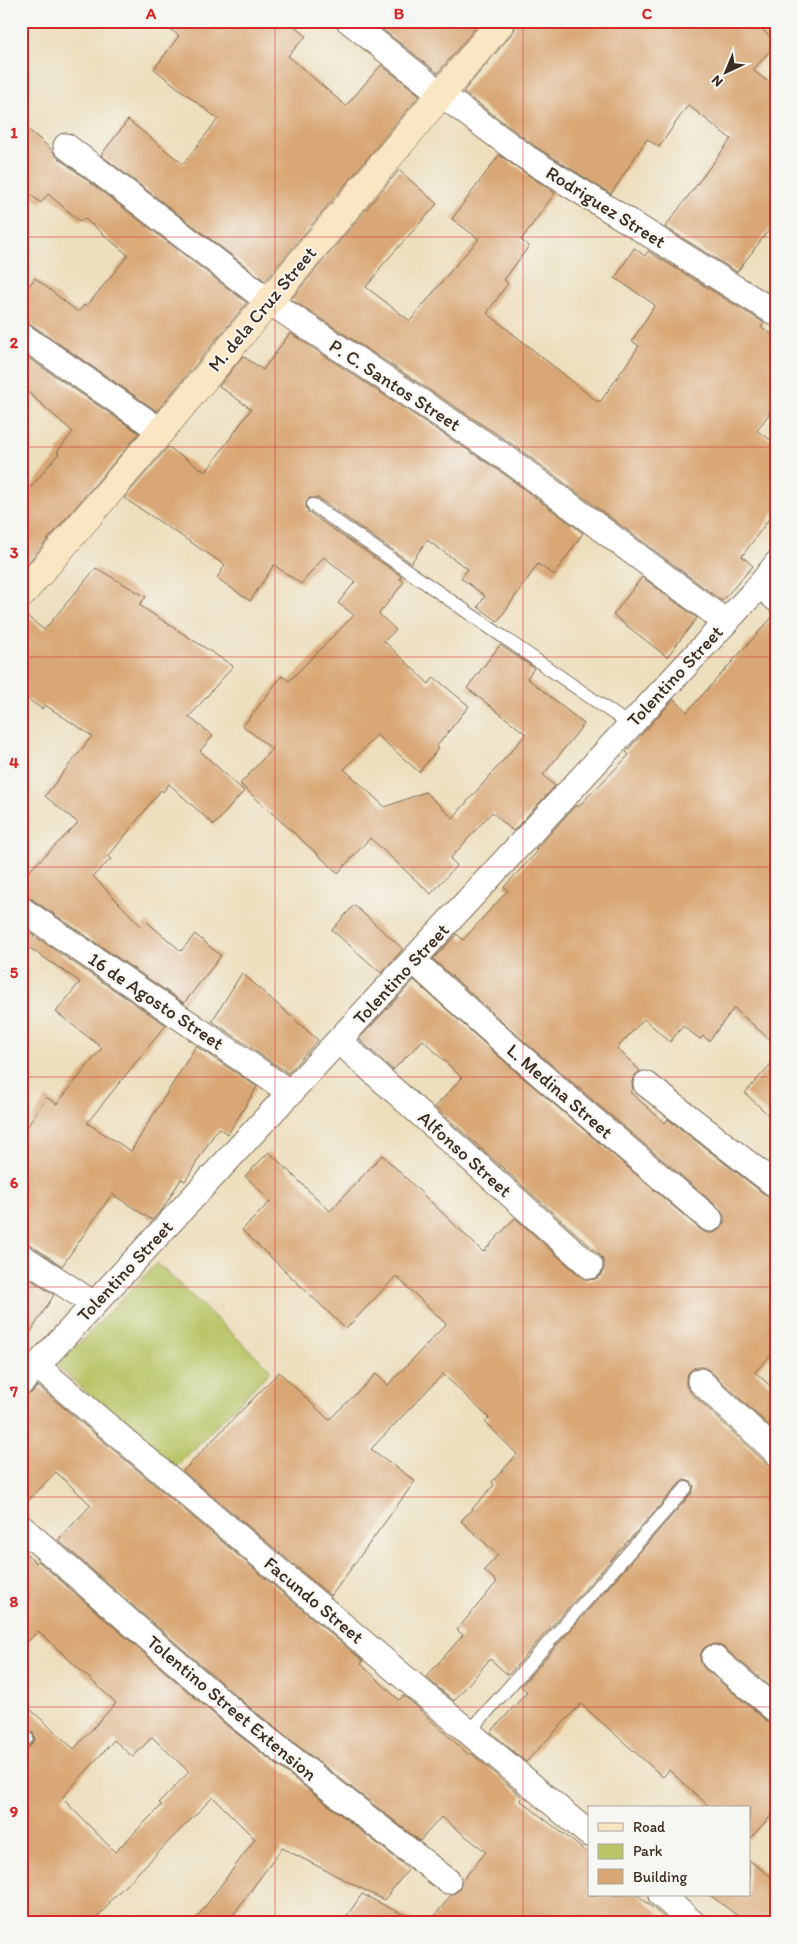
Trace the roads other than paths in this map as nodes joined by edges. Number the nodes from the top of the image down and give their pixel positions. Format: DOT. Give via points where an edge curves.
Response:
graph roads {
  1 [pos="349,21"];
  2 [pos="502,21"];
  3 [pos="441,94"];
  4 [pos="66,146"];
  5 [pos="268,301"];
  6 [pos="777,314"];
  7 [pos="21,334"];
  8 [pos="161,432"];
  9 [pos="313,505"];
  10 [pos="777,562"];
  11 [pos="768,593"];
  12 [pos="21,595"];
  13 [pos="726,622"];
  14 [pos="630,725"];
  15 [pos="21,909"];
  16 [pos="414,961"];
  17 [pos="339,1041"];
  18 [pos="646,1084"];
  19 [pos="291,1094"];
  20 [pos="777,1186"];
  21 [pos="710,1219"];
  22 [pos="21,1256"];
  23 [pos="590,1266"];
  24 [pos="94,1304"];
  25 [pos="29,1374"];
  26 [pos="700,1381"];
  27 [pos="777,1453"];
  28 [pos="686,1488"];
  29 [pos="21,1527"];
  30 [pos="714,1658"];
  31 [pos="777,1711"];
  32 [pos="469,1732"];
  33 [pos="588,1833"];
  34 [pos="448,1881"];
  35 [pos="662,1896"];
  36 [pos="693,1923"];
  1 -- 3 [label="street, Rodriguez Street"];
  2 -- 3 [label="street, M. dela Cruz Street"];
  3 -- 5 [label="street, M. dela Cruz Street"];
  3 -- 6 [label="street, Rodriguez Street" via="527,158"];
  4 -- 5 [label="street, P. C. Santos Street"];
  5 -- 8 [label="street, M. dela Cruz Street"];
  5 -- 13 [label="street, P. C. Santos Street" via="509,460"];
  7 -- 8 [label="street"];
  8 -- 12 [label="street, M. dela Cruz Street"];
  9 -- 14 [label="lane"];
  10 -- 11 [label="street, Tolentino Street"];
  11 -- 13 [label="street, Tolentino Street"];
  13 -- 14 [label="street, Tolentino Street"];
  14 -- 16 [label="street, Tolentino Street"];
  15 -- 19 [label="street, 16 de Agosto Street"];
  16 -- 17 [label="street, Tolentino Street"];
  16 -- 21 [label="street, L. Medina Street"];
  17 -- 19 [label="street, Tolentino Street"];
  17 -- 23 [label="street, Alfonso Street"];
  18 -- 20 [label="street"];
  19 -- 24 [label="street, Tolentino Street"];
  22 -- 24 [label="street"];
  24 -- 25 [label="street, Tolentino Street"];
  25 -- 32 [label="street, Facundo Street"];
  26 -- 27 [label="street"];
  28 -- 32 [label="lane"];
  29 -- 34 [label="street, Tolentino Street Extension" via="240,1718"];
  30 -- 31 [label="street"];
  32 -- 33 [label="street, Facundo Street"];
  35 -- 36 [label="street"];
}
